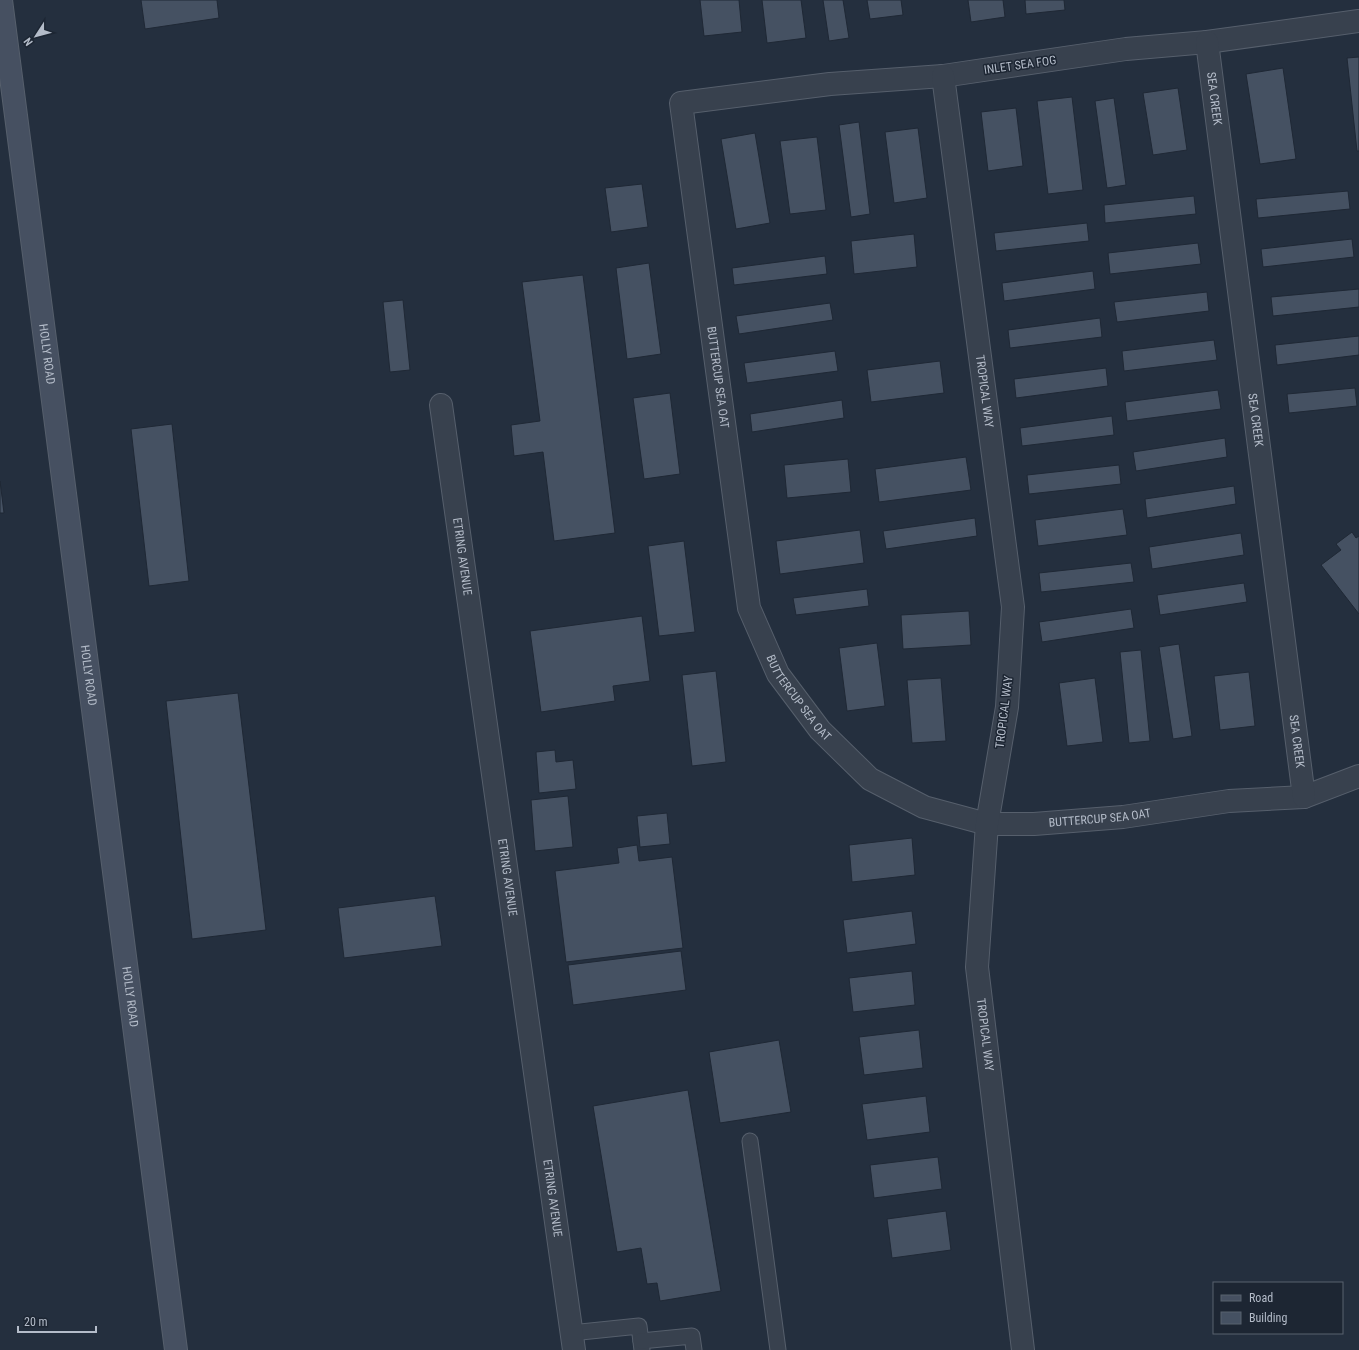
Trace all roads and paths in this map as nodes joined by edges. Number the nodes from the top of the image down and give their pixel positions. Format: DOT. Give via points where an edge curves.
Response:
graph roads {
  1 [pos="1,0"];
  2 [pos="1359,21"];
  3 [pos="1207,42"];
  4 [pos="943,76"];
  5 [pos="681,103"];
  6 [pos="441,405"];
  7 [pos="1359,776"];
  8 [pos="1304,797"];
  9 [pos="987,824"];
  10 [pos="750,1141"];
  11 [pos="573,1341"];
  12 [pos="641,1346"];
  13 [pos="176,1350"];
  14 [pos="694,1350"];
  15 [pos="778,1350"];
  16 [pos="1022,1350"];
  1 -- 13 [label="main road, HOLLY ROAD"];
  2 -- 3 [label="street, INLET SEA FOG"];
  3 -- 4 [label="street, INLET SEA FOG" via="1126,50"];
  3 -- 8 [label="street, SEA CREEK"];
  4 -- 5 [label="street, INLET SEA FOG" via="830,84"];
  4 -- 9 [label="street, TROPICAL WAY" via="1013,607 1007,707"];
  5 -- 9 [label="street, BUTTERCUP SEA OAT" via="749,608 778,674 820,730 870,779 924,807"];
  6 -- 11 [label="street, ETRING AVENUE"];
  7 -- 8 [label="street, BUTTERCUP SEA OAT"];
  8 -- 9 [label="street, BUTTERCUP SEA OAT" via="1229,801 1123,817 1034,824"];
  9 -- 16 [label="street, TROPICAL WAY" via="977,966"];
  10 -- 15 [label="lane"];
  11 -- 12 [label="lane" via="639,1326"];
  12 -- 14 [label="lane" via="692,1336"];
}
